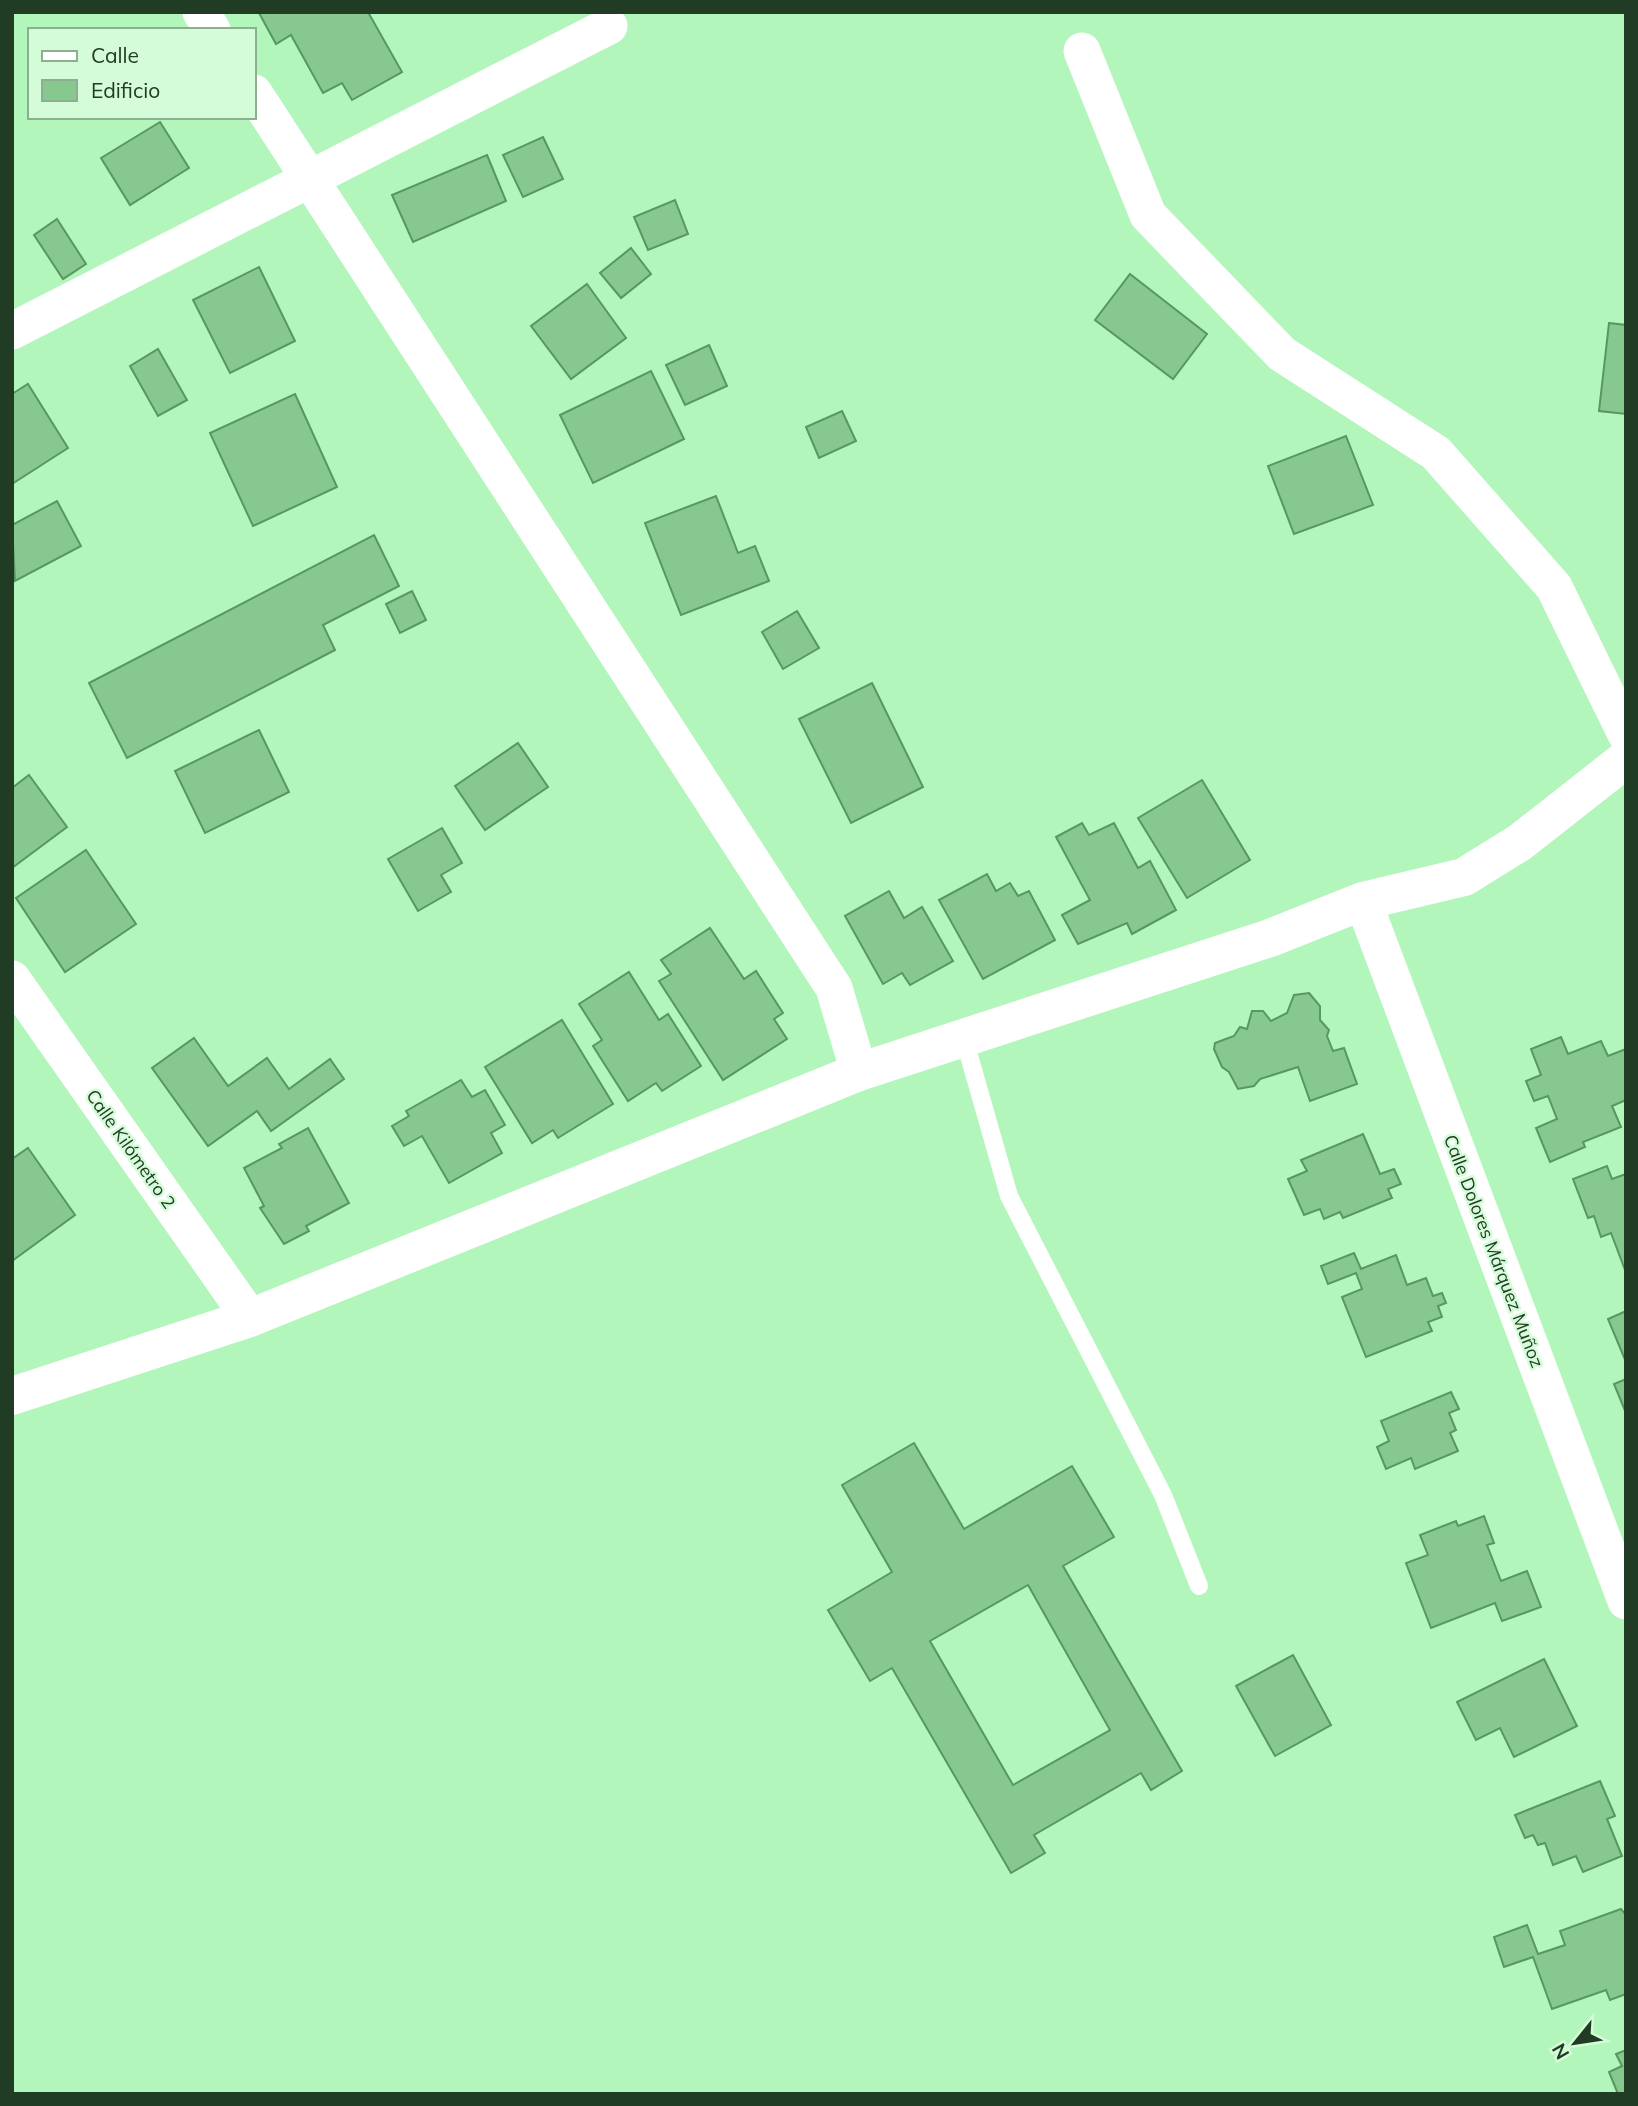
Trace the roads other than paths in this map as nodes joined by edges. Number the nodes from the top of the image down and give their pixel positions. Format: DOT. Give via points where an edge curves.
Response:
graph roads {
  1 [pos="201,12"];
  2 [pos="609,26"];
  3 [pos="211,28"];
  4 [pos="1082,51"];
  5 [pos="256,96"];
  6 [pos="309,179"];
  7 [pos="12,331"];
  8 [pos="1626,734"];
  9 [pos="1626,759"];
  10 [pos="1363,901"];
  11 [pos="12,979"];
  12 [pos="964,1038"];
  13 [pos="859,1072"];
  14 [pos="250,1318"];
  15 [pos="12,1396"];
  16 [pos="1199,1586"];
  17 [pos="1626,1601"];
  1 -- 3 [label="street"];
  2 -- 6 [label="street"];
  4 -- 8 [label="street" via="1148,215 1282,354 1436,453 1554,587"];
  5 -- 6 [label="street"];
  6 -- 7 [label="street"];
  6 -- 13 [label="street" via="834,988"];
  9 -- 10 [label="street" via="1519,843 1464,877"];
  10 -- 12 [label="street" via="1270,938"];
  10 -- 17 [label="street, Calle Dolores Márquez Muñoz"];
  11 -- 14 [label="street, Calle Kilómetro 2"];
  12 -- 13 [label="street"];
  12 -- 16 [label="lane" via="1009,1196 1163,1495"];
  13 -- 14 [label="street"];
  14 -- 15 [label="street"];
}
